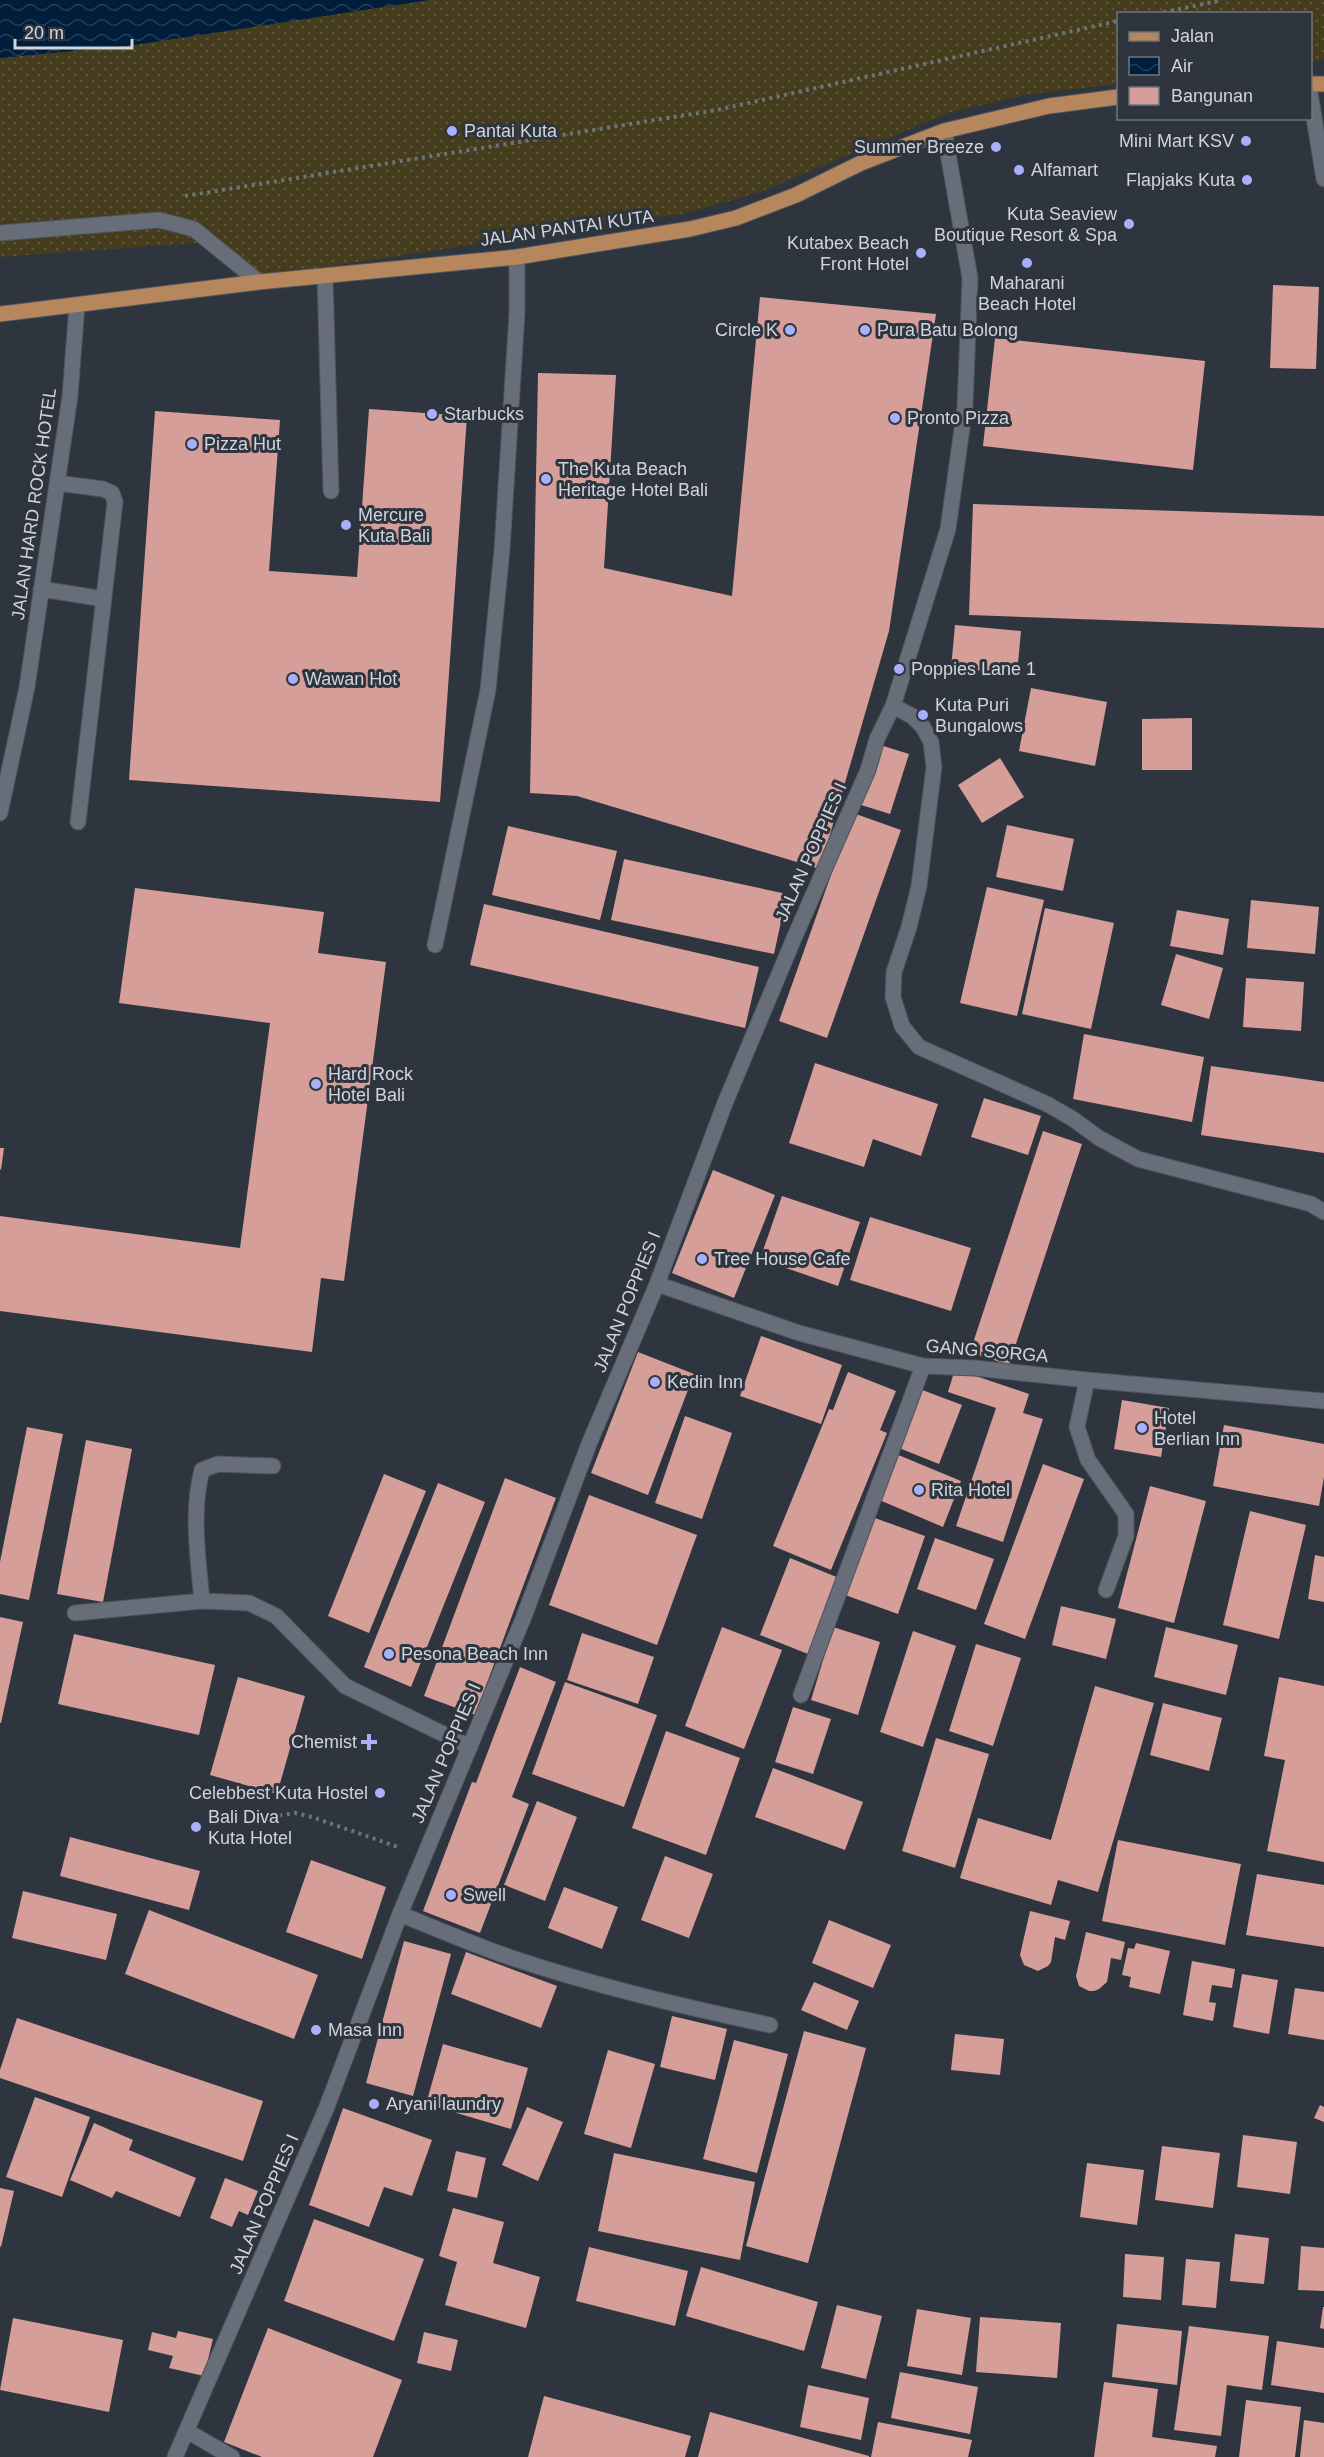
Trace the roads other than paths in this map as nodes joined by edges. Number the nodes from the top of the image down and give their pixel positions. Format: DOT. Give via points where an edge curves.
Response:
graph roads {
  1 [pos="1117,97"];
  2 [pos="1312,100"];
  3 [pos="944,131"];
  4 [pos="1324,179"];
  5 [pos="0,233"];
  6 [pos="517,257"];
  7 [pos="325,277"];
  8 [pos="259,282"];
  9 [pos="77,305"];
  10 [pos="0,314"];
  11 [pos="57,483"];
  12 [pos="331,491"];
  13 [pos="41,589"];
  14 [pos="104,599"];
  15 [pos="893,706"];
  16 [pos="0,813"];
  17 [pos="78,822"];
  18 [pos="435,945"];
  19 [pos="1324,1212"];
  20 [pos="657,1284"];
  21 [pos="924,1366"];
  22 [pos="1087,1380"];
  23 [pos="1324,1401"];
  24 [pos="273,1466"];
  25 [pos="1106,1590"];
  26 [pos="202,1601"];
  27 [pos="75,1613"];
  28 [pos="801,1695"];
  29 [pos="470,1747"];
  30 [pos="400,1914"];
  31 [pos="770,2025"];
  32 [pos="187,2431"];
  33 [pos="175,2457"];
  34 [pos="232,2457"];
  1 -- 3 [label="main road, JALAN PANTAI KUTA" via="1048,106"];
  2 -- 4 [label="street"];
  3 -- 6 [label="main road, JALAN PANTAI KUTA" via="736,218"];
  3 -- 15 [label="street, JALAN POPPIES I" via="970,278 965,407 948,529"];
  5 -- 8 [label="street" via="159,220 194,229"];
  6 -- 7 [label="main road, JALAN PANTAI KUTA"];
  6 -- 18 [label="street" via="502,550 488,690"];
  7 -- 8 [label="main road, JALAN PANTAI KUTA"];
  7 -- 12 [label="street"];
  8 -- 9 [label="main road, JALAN PANTAI KUTA"];
  9 -- 10 [label="main road, JALAN PANTAI KUTA"];
  9 -- 11 [label="street, JALAN HARD ROCK HOTEL" via="70,396"];
  11 -- 13 [label="street, JALAN HARD ROCK HOTEL"];
  11 -- 14 [label="street" via="112,493 115,502"];
  13 -- 14 [label="street"];
  13 -- 16 [label="street, JALAN HARD ROCK HOTEL" via="27,687"];
  14 -- 17 [label="street"];
  15 -- 19 [label="street" via="923,727 931,742 934,767 919,886 894,972 893,998 902,1026 919,1047 1047,1104 1138,1159 1311,1204"];
  15 -- 20 [label="street, JALAN POPPIES I" via="725,1103"];
  20 -- 21 [label="street, GANG SORGA" via="799,1333"];
  20 -- 29 [label="street, JALAN POPPIES I" via="589,1444"];
  21 -- 22 [label="street, GANG SORGA"];
  21 -- 28 [label="street"];
  22 -- 23 [label="street, GANG SORGA"];
  22 -- 25 [label="street" via="1077,1427 1088,1460 1126,1514 1126,1536"];
  24 -- 26 [label="street" via="218,1464 202,1470 197,1489 196,1535"];
  26 -- 27 [label="street"];
  26 -- 29 [label="street" via="249,1603 276,1616 345,1686"];
  29 -- 30 [label="street, JALAN POPPIES I"];
  30 -- 31 [label="street" via="583,1980"];
  30 -- 32 [label="street, JALAN POPPIES I" via="326,2109"];
  32 -- 33 [label="street, JALAN POPPIES I"];
  32 -- 34 [label="street"];
}
